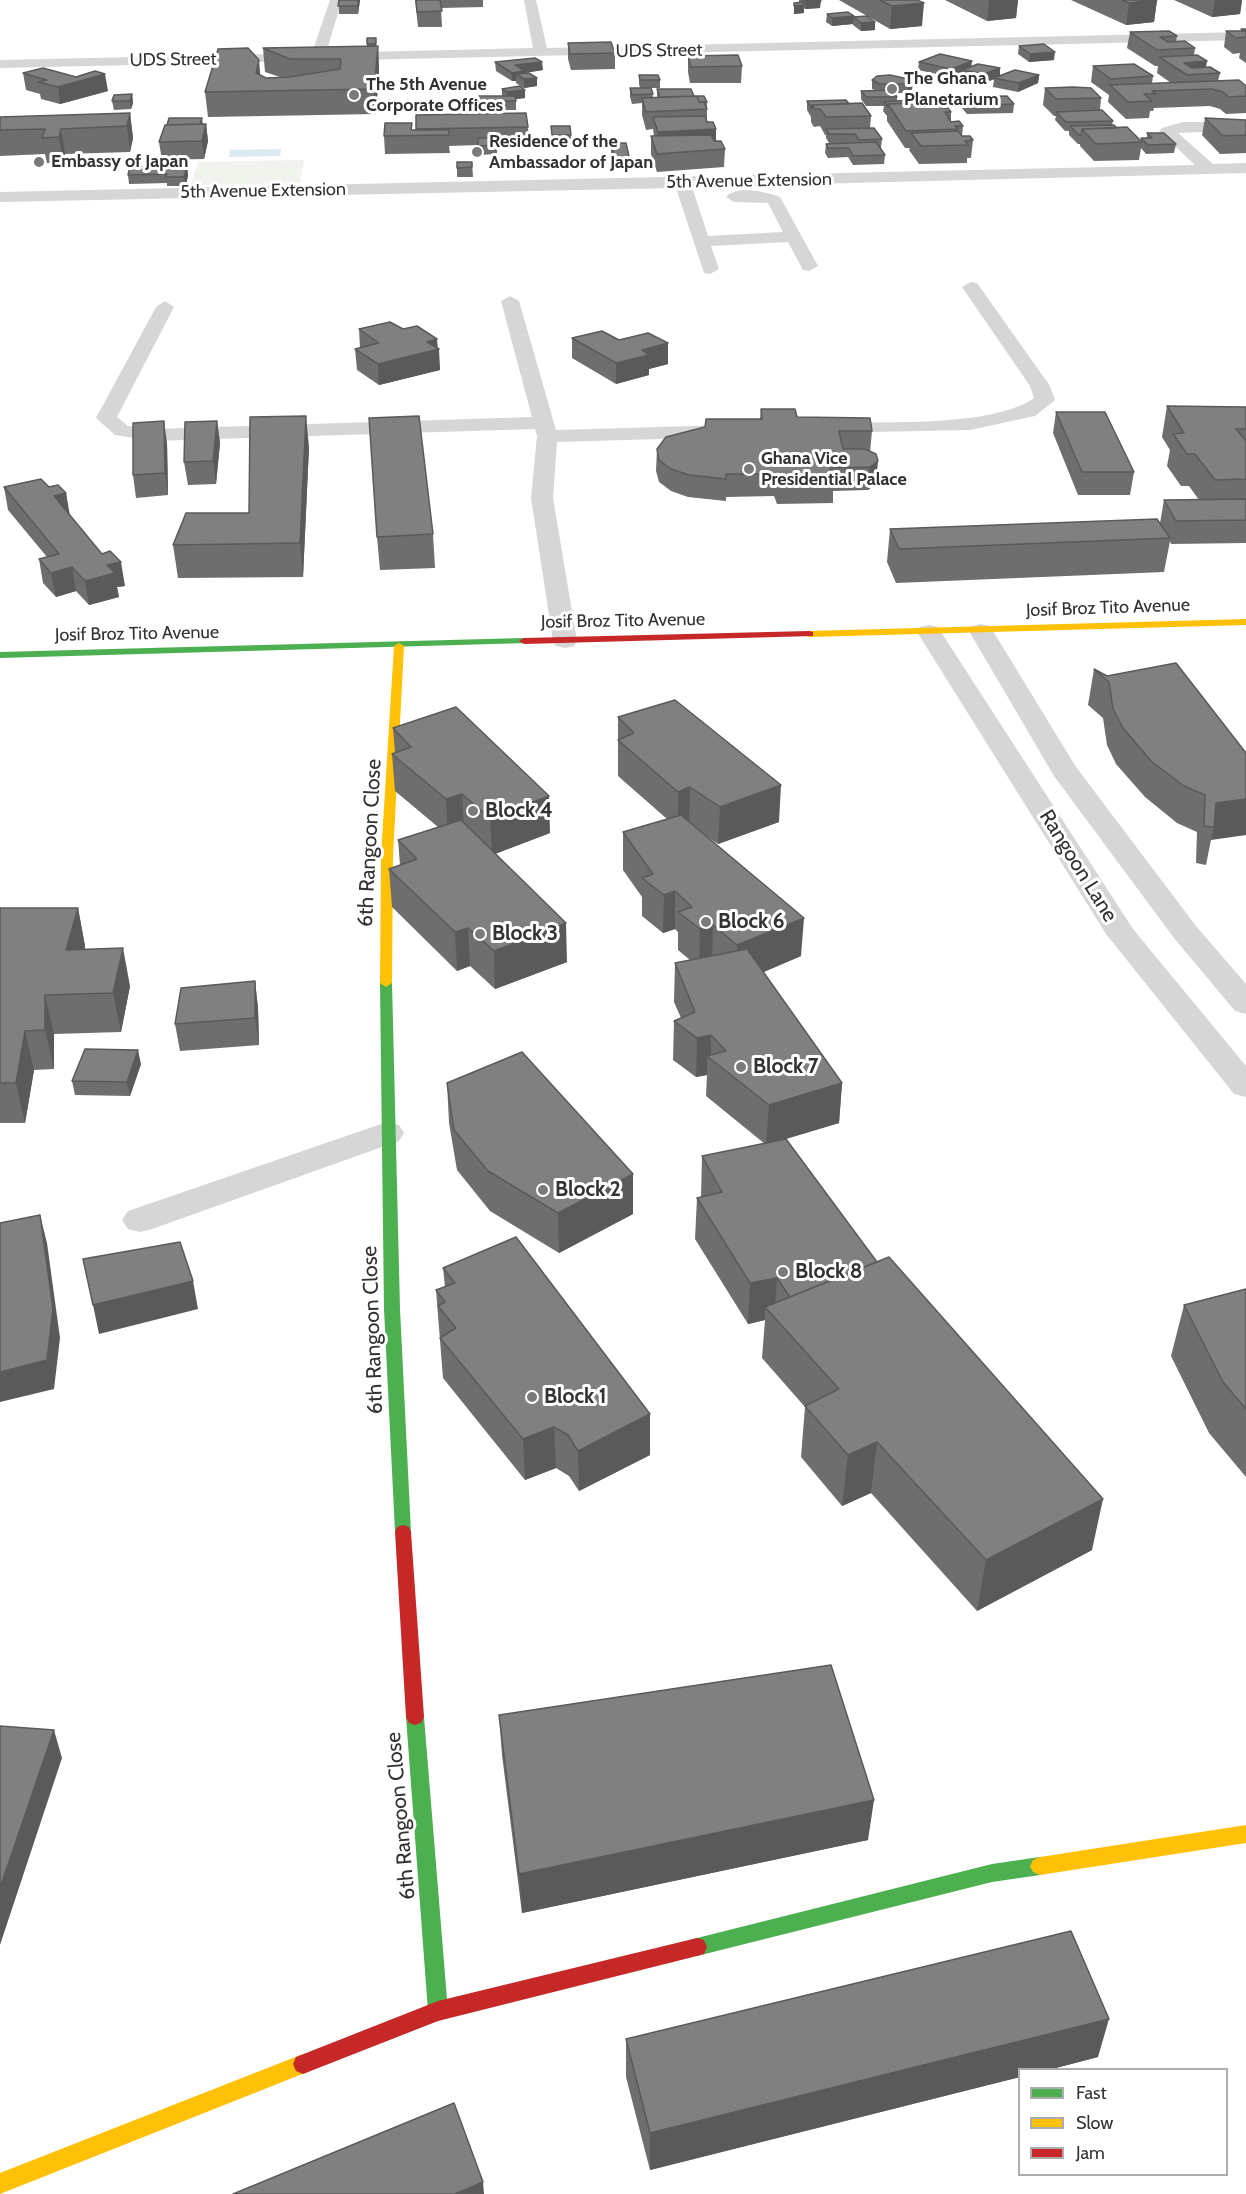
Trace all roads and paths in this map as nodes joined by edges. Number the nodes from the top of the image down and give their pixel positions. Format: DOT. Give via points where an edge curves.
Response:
graph roads {
  1 [pos="336,0"];
  2 [pos="530,0"];
  3 [pos="1246,36"];
  4 [pos="541,52"];
  5 [pos="318,57"];
  6 [pos="0,64"];
  7 [pos="1246,126"];
  8 [pos="1246,168"];
  9 [pos="1209,170"];
  10 [pos="685,190"];
  11 [pos="0,197"];
  12 [pos="792,237"];
  13 [pos="702,241"];
  14 [pos="809,266"];
  15 [pos="710,269"];
  16 [pos="971,287"];
  17 [pos="510,301"];
  18 [pos="165,307"];
  19 [pos="544,429"];
  20 [pos="805,429"];
  21 [pos="746,431"];
  22 [pos="1246,622"];
  23 [pos="981,631"];
  24 [pos="929,632"];
  25 [pos="565,641"];
  26 [pos="399,646"];
  27 [pos="0,655"];
  28 [pos="1246,1004"];
  29 [pos="1246,1087"];
  30 [pos="387,1133"];
  31 [pos="140,1221"];
  32 [pos="1246,1834"];
  33 [pos="438,2011"];
  34 [pos="0,2184"];
  1 -- 5 [label="street"];
  2 -- 4 [label="street"];
  3 -- 4 [label="street, UDS Street"];
  4 -- 5 [label="street, UDS Street"];
  5 -- 6 [label="street, UDS Street"];
  7 -- 9 [label="street" via="1167,131"];
  8 -- 9 [label="street, 5th Avenue Extension"];
  9 -- 10 [label="street, 5th Avenue Extension"];
  10 -- 11 [label="street, 5th Avenue Extension"];
  10 -- 12 [label="street" via="770,198"];
  10 -- 13 [label="street"];
  12 -- 13 [label="street"];
  12 -- 14 [label="street"];
  13 -- 15 [label="street"];
  16 -- 20 [label="street" via="1040,386 1045,400 1028,412 970,424"];
  17 -- 19 [label="street"];
  18 -- 19 [label="street" via="106,418 122,431 153,435"];
  19 -- 21 [label="street"];
  19 -- 25 [label="street" via="542,498"];
  22 -- 23 [label="street, Josif Broz Tito Avenue"];
  23 -- 24 [label="street, Josif Broz Tito Avenue"];
  23 -- 28 [label="street, Rangoon Lane" via="1064,770 1192,940"];
  24 -- 25 [label="street, Josif Broz Tito Avenue"];
  24 -- 29 [label="street, Rangoon Lane" via="1121,934"];
  25 -- 26 [label="street, Josif Broz Tito Avenue"];
  26 -- 27 [label="street, Josif Broz Tito Avenue"];
  26 -- 30 [label="street, 6th Rangoon Close" via="386,884"];
  30 -- 31 [label="street"];
  30 -- 33 [label="street, 6th Rangoon Close" via="400,1473 415,1729"];
  32 -- 33 [label="street" via="992,1873"];
  33 -- 34 [label="street"];
}
